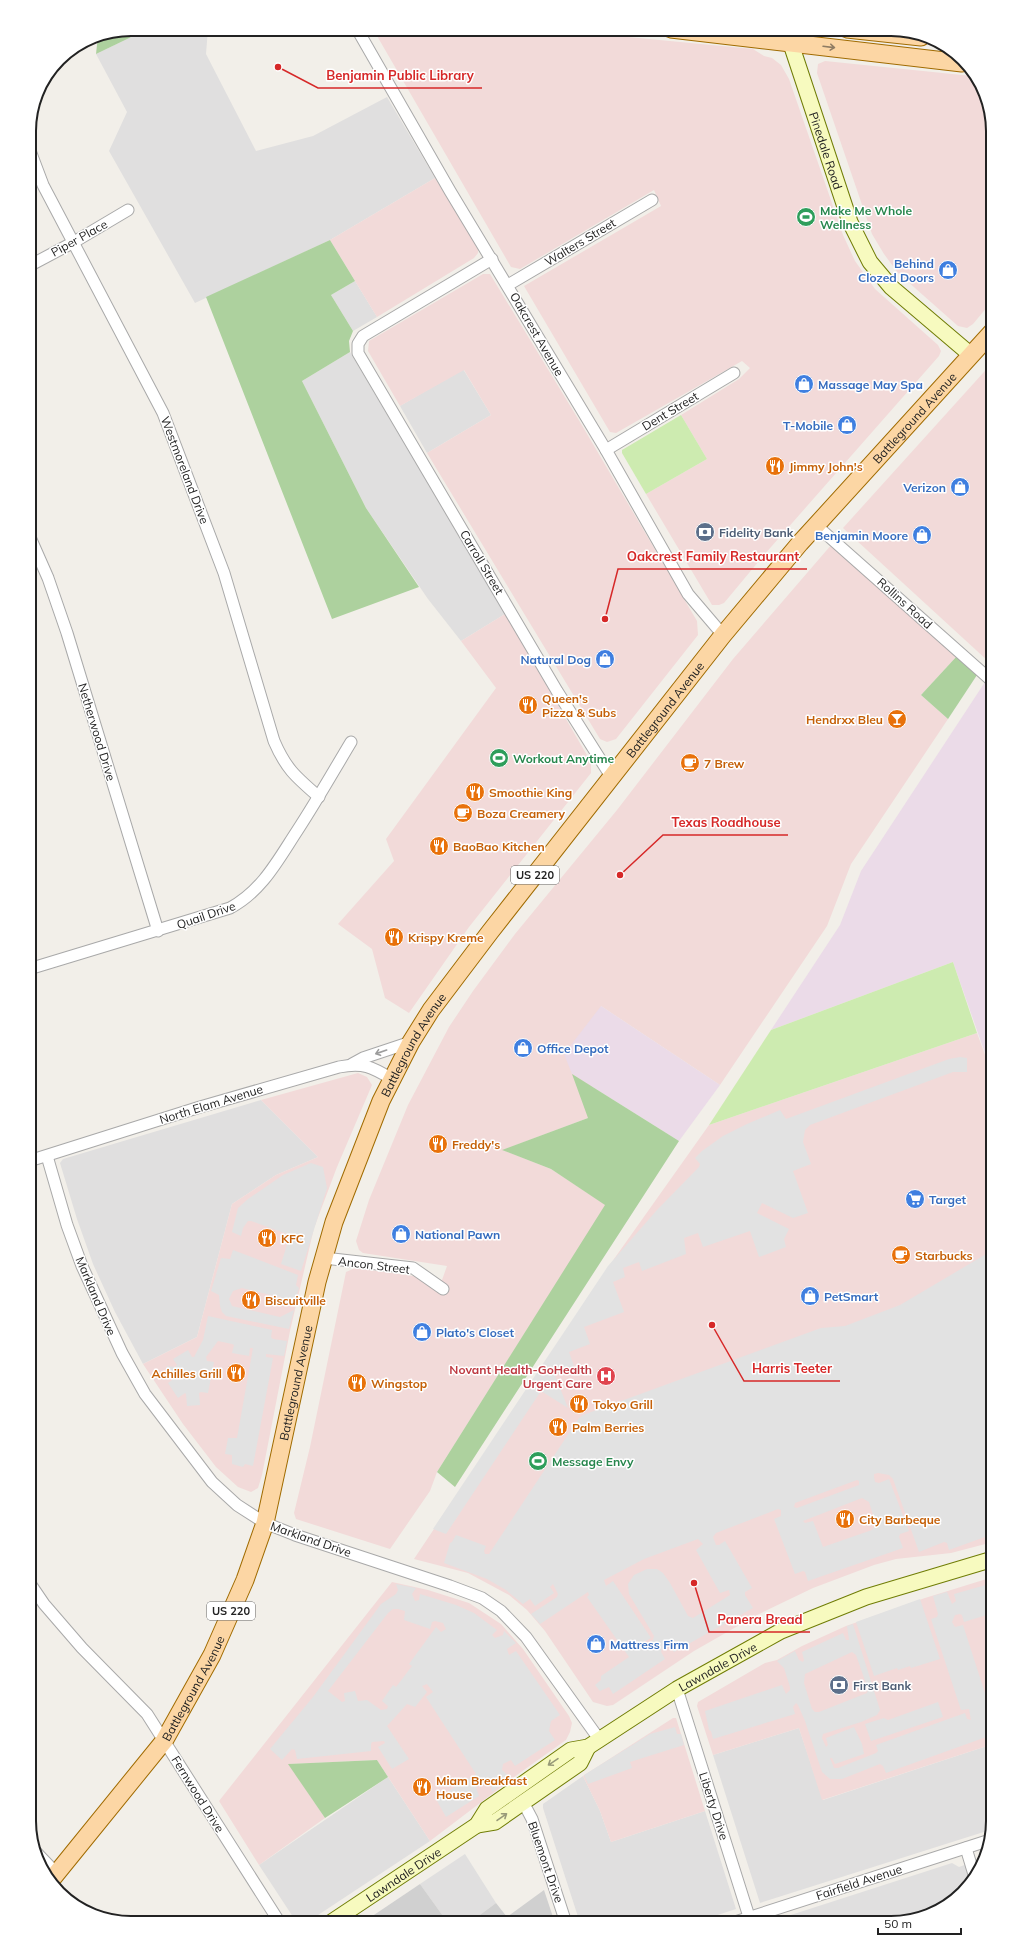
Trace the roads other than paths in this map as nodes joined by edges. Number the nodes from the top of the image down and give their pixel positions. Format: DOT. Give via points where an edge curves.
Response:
graph roads {
  1 [pos="360,36"];
  2 [pos="788,36"];
  3 [pos="956,62"];
  4 [pos="36,166"];
  5 [pos="652,200"];
  6 [pos="128,210"];
  7 [pos="74,242"];
  8 [pos="492,259"];
  9 [pos="36,262"];
  10 [pos="508,285"];
  11 [pos="986,339"];
  12 [pos="971,355"];
  13 [pos="734,373"];
  14 [pos="606,450"];
  15 [pos="817,526"];
  16 [pos="36,551"];
  17 [pos="723,635"];
  18 [pos="986,676"];
  19 [pos="351,742"];
  20 [pos="612,778"];
  21 [pos="319,797"];
  22 [pos="158,931"];
  23 [pos="36,966"];
  24 [pos="411,1042"];
  25 [pos="352,1064"];
  26 [pos="392,1079"];
  27 [pos="47,1156"];
  28 [pos="36,1159"];
  29 [pos="324,1258"];
  30 [pos="443,1289"];
  31 [pos="265,1523"];
  32 [pos="986,1561"];
  33 [pos="36,1592"];
  34 [pos="677,1689"];
  35 [pos="164,1741"];
  36 [pos="593,1743"];
  37 [pos="523,1802"];
  38 [pos="477,1825"];
  39 [pos="983,1843"];
  40 [pos="966,1848"];
  41 [pos="972,1870"];
  42 [pos="54,1877"];
  43 [pos="276,1916"];
  44 [pos="340,1916"];
  45 [pos="564,1916"];
  46 [pos="749,1916"];
  47 [pos="762,1916"];
  1 -- 8 [label="street, Oakcrest Avenue"];
  2 -- 3 [label="main road, one-way"];
  2 -- 12 [label="main road, Pinedale Road" via="850,222 870,262 891,287"];
  4 -- 7 [label="street, Westmoreland Drive" via="43,185"];
  5 -- 10 [label="street, Walters Street"];
  6 -- 7 [label="street, Piper Place"];
  7 -- 9 [label="street, Piper Place"];
  7 -- 21 [label="street, Westmoreland Drive" via="163,413 224,573 280,756 293,774"];
  8 -- 10 [label="street, Oakcrest Avenue"];
  8 -- 20 [label="street, Carroll Street" via="363,336 358,344 358,353 557,691"];
  10 -- 14 [label="street, Oakcrest Avenue"];
  11 -- 12 [label="main road, Battleground Avenue / US 220"];
  12 -- 15 [label="main road, Battleground Avenue / US 220"];
  13 -- 14 [label="street, Dent Street"];
  14 -- 17 [label="street, Oakcrest Avenue" via="688,594"];
  15 -- 17 [label="main road, Battleground Avenue / US 220"];
  15 -- 18 [label="street, Rollins Road"];
  16 -- 22 [label="street, Netherwood Drive" via="67,633"];
  17 -- 20 [label="main road, Battleground Avenue / US 220"];
  19 -- 21 [label="street, Quail Drive"];
  20 -- 24 [label="main road, Battleground Avenue / US 220" via="490,932 431,1010"];
  21 -- 22 [label="street, Quail Drive" via="272,871 243,901 230,908"];
  22 -- 23 [label="street, Quail Drive"];
  24 -- 25 [label="street, one-way"];
  24 -- 26 [label="main road, Battleground Avenue / US 220"];
  25 -- 26 [label="street, North Elam Avenue" via="365,1065"];
  25 -- 27 [label="street, North Elam Avenue" via="200,1106"];
  26 -- 29 [label="main road, Battleground Avenue / US 220" via="352,1174"];
  27 -- 28 [label="street, North Elam Avenue"];
  27 -- 31 [label="street, Markland Drive" via="82,1266 141,1388 212,1482 237,1505"];
  29 -- 30 [label="street, Ancon Street" via="413,1268"];
  29 -- 31 [label="main road, Battleground Avenue / US 220"];
  31 -- 35 [label="main road, Battleground Avenue / US 220" via="245,1580 212,1655"];
  31 -- 36 [label="street, Markland Drive" via="450,1586 488,1602 514,1622 526,1637"];
  32 -- 34 [label="main road, Lawndale Drive" via="872,1595 781,1631"];
  33 -- 35 [label="street, Fernwood Drive" via="82,1648 147,1714"];
  34 -- 36 [label="main road, Lawndale Drive"];
  34 -- 46 [label="street, Liberty Drive"];
  35 -- 42 [label="main road, Battleground Avenue / US 220"];
  35 -- 43 [label="street, Fernwood Drive"];
  36 -- 37 [label="main road, Lawndale Drive" via="580,1763"];
  36 -- 38 [label="main road, Lawndale Drive, one-way" via="571,1750 510,1791 487,1809"];
  38 -- 37 [label="main road, Lawndale Drive, one-way" via="496,1822"];
  37 -- 45 [label="street, Bluemont Drive" via="532,1818"];
  38 -- 44 [label="main road, Lawndale Drive"];
  39 -- 40 [label="street, Fairfield Avenue"];
  40 -- 41 [label="street"];
  40 -- 47 [label="street, Fairfield Avenue"];
}
